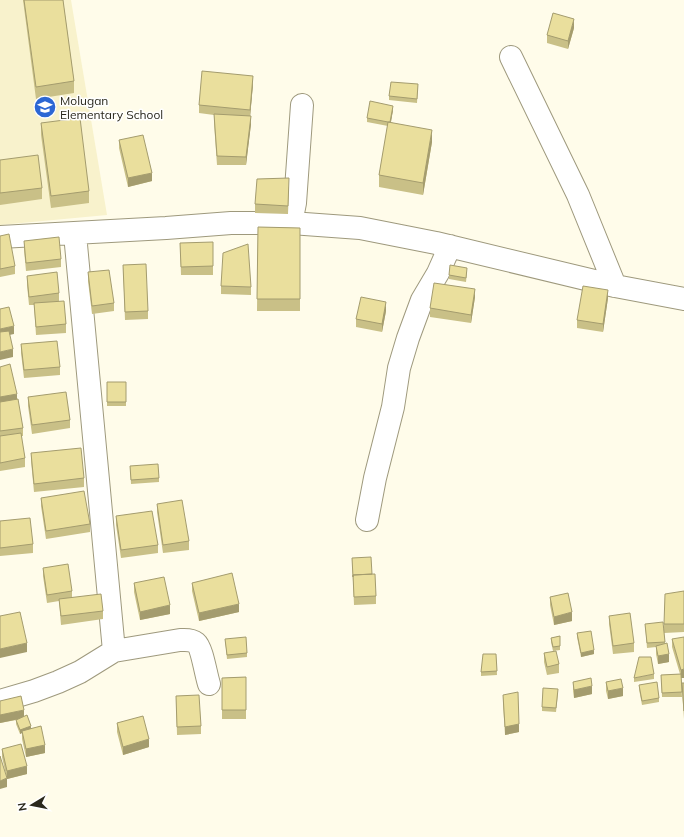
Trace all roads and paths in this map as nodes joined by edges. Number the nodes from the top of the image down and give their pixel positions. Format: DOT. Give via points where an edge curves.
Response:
graph roads {
  1 [pos="512,57"];
  2 [pos="302,105"];
  3 [pos="291,223"];
  4 [pos="75,234"];
  5 [pos="0,236"];
  6 [pos="450,246"];
  7 [pos="615,286"];
  8 [pos="684,299"];
  9 [pos="367,520"];
  10 [pos="114,651"];
  11 [pos="209,684"];
  12 [pos="0,701"];
  1 -- 7 [label="street" via="578,195"];
  2 -- 3 [label="street" via="295,203"];
  3 -- 4 [label="street" via="231,223"];
  3 -- 6 [label="street" via="360,228"];
  4 -- 5 [label="street"];
  4 -- 10 [label="street"];
  6 -- 7 [label="street"];
  6 -- 9 [label="street" via="422,300 408,338 399,368 393,407 376,471"];
  7 -- 8 [label="street"];
  10 -- 11 [label="street" via="190,640 200,649"];
  10 -- 12 [label="street" via="58,682"];
}
